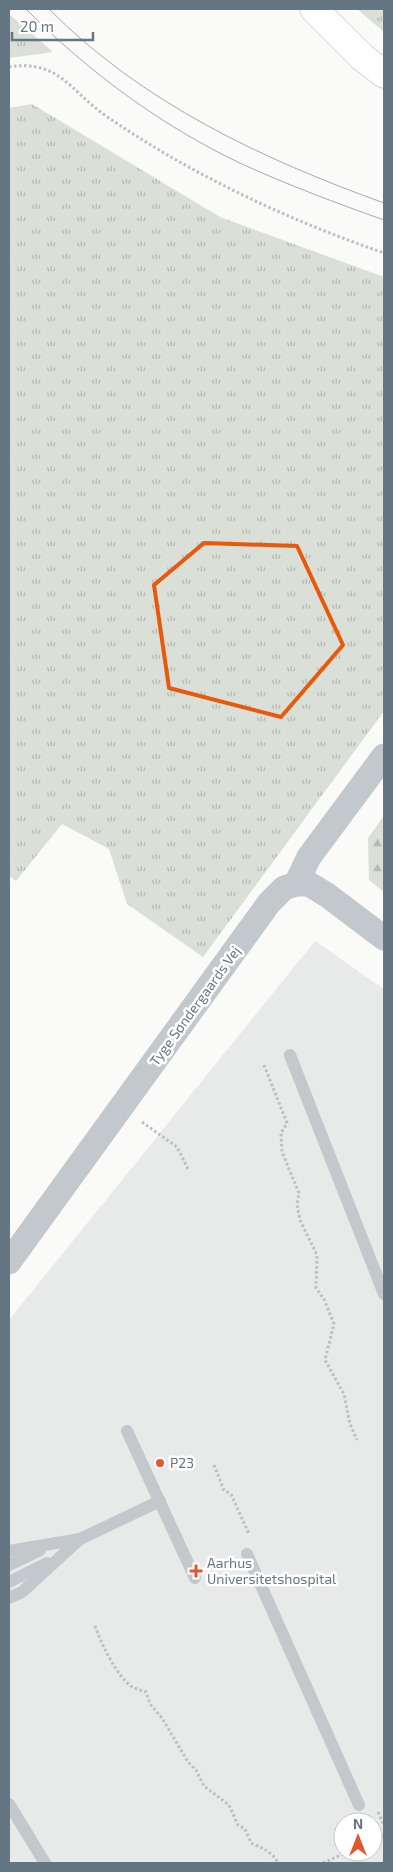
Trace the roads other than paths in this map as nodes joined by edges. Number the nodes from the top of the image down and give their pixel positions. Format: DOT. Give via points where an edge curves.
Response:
graph roads {
  1 [pos="314,9"];
  2 [pos="384,74"];
  3 [pos="384,756"];
  4 [pos="296,884"];
  5 [pos="384,938"];
  6 [pos="290,1055"];
  7 [pos="9,1262"];
  8 [pos="384,1294"];
  9 [pos="127,1431"];
  10 [pos="160,1501"];
  11 [pos="80,1540"];
  12 [pos="54,1544"];
  13 [pos="9,1551"];
  14 [pos="247,1554"];
  15 [pos="62,1555"];
  16 [pos="9,1565"];
  17 [pos="195,1578"];
  18 [pos="9,1582"];
  19 [pos="9,1598"];
  20 [pos="9,1804"];
  21 [pos="359,1806"];
  22 [pos="45,1863"];
  1 -- 2 [label="street" via="362,57"];
  3 -- 4 [label="street" via="309,857"];
  4 -- 5 [label="street" via="309,884 327,895"];
  4 -- 7 [label="street, Tyge Søndergaards Vej" via="284,888 269,903"];
  6 -- 8 [label="lane"];
  9 -- 10 [label="lane"];
  10 -- 11 [label="lane"];
  10 -- 17 [label="lane"];
  11 -- 12 [label="lane"];
  11 -- 15 [label="lane"];
  12 -- 13 [label="lane"];
  12 -- 16 [label="lane"];
  14 -- 21 [label="lane"];
  15 -- 18 [label="lane"];
  15 -- 19 [label="lane" via="22,1592"];
  20 -- 22 [label="lane"];
}
